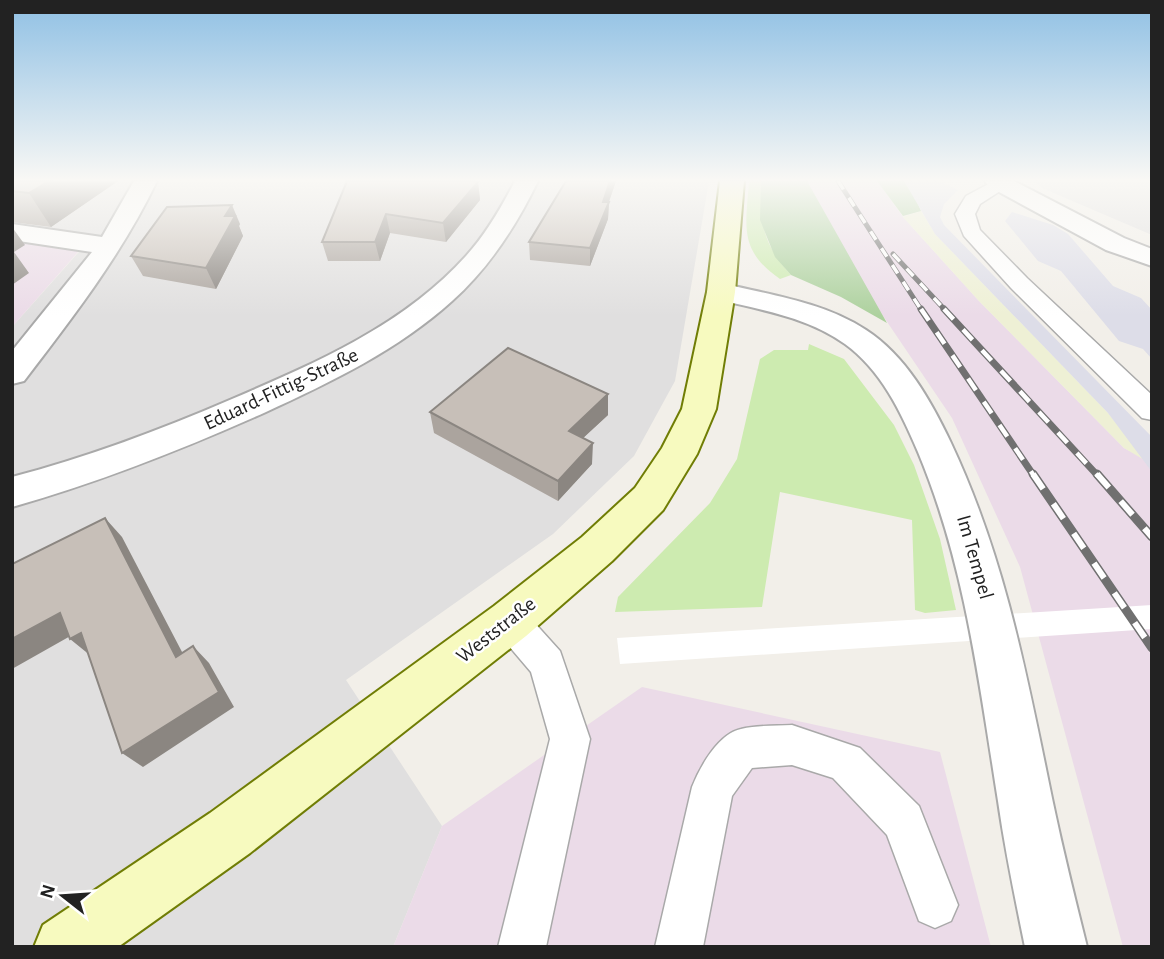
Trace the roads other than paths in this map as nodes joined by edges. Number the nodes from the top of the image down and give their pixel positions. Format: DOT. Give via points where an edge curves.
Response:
graph roads {
  1 [pos="121,226"];
  2 [pos="501,226"];
  3 [pos="729,226"];
  4 [pos="969,226"];
  5 [pos="1080,226"];
  6 [pos="12,232"];
  7 [pos="108,246"];
  8 [pos="1152,258"];
  9 [pos="720,292"];
  10 [pos="12,373"];
  11 [pos="1152,411"];
  12 [pos="12,492"];
  13 [pos="510,621"];
  14 [pos="935,905"];
  15 [pos="65,947"];
  16 [pos="522,947"];
  17 [pos="679,947"];
  18 [pos="1056,947"];
  1 -- 7 [label="street"];
  2 -- 12 [label="street, Eduard-Fittig-Straße" via="490,245 444,295 399,330 333,369 195,429 65,478"];
  3 -- 9 [label="main road, Weststraße"];
  4 -- 11 [label="lane" via="1019,283"];
  5 -- 8 [label="street"];
  6 -- 7 [label="street"];
  7 -- 10 [label="street"];
  9 -- 13 [label="main road, Weststraße" via="699,409 678,454 640,507 597,550"];
  9 -- 18 [label="street, Im Tempel" via="794,309 855,336 883,360 917,410 951,478 977,553 1001,651 1035,855"];
  13 -- 15 [label="main road, Weststraße" via="230,833"];
  13 -- 16 [label="lane" via="547,663 570,739"];
  14 -- 17 [label="lane" via="904,821 846,762 792,745 741,749 713,787"];
}
